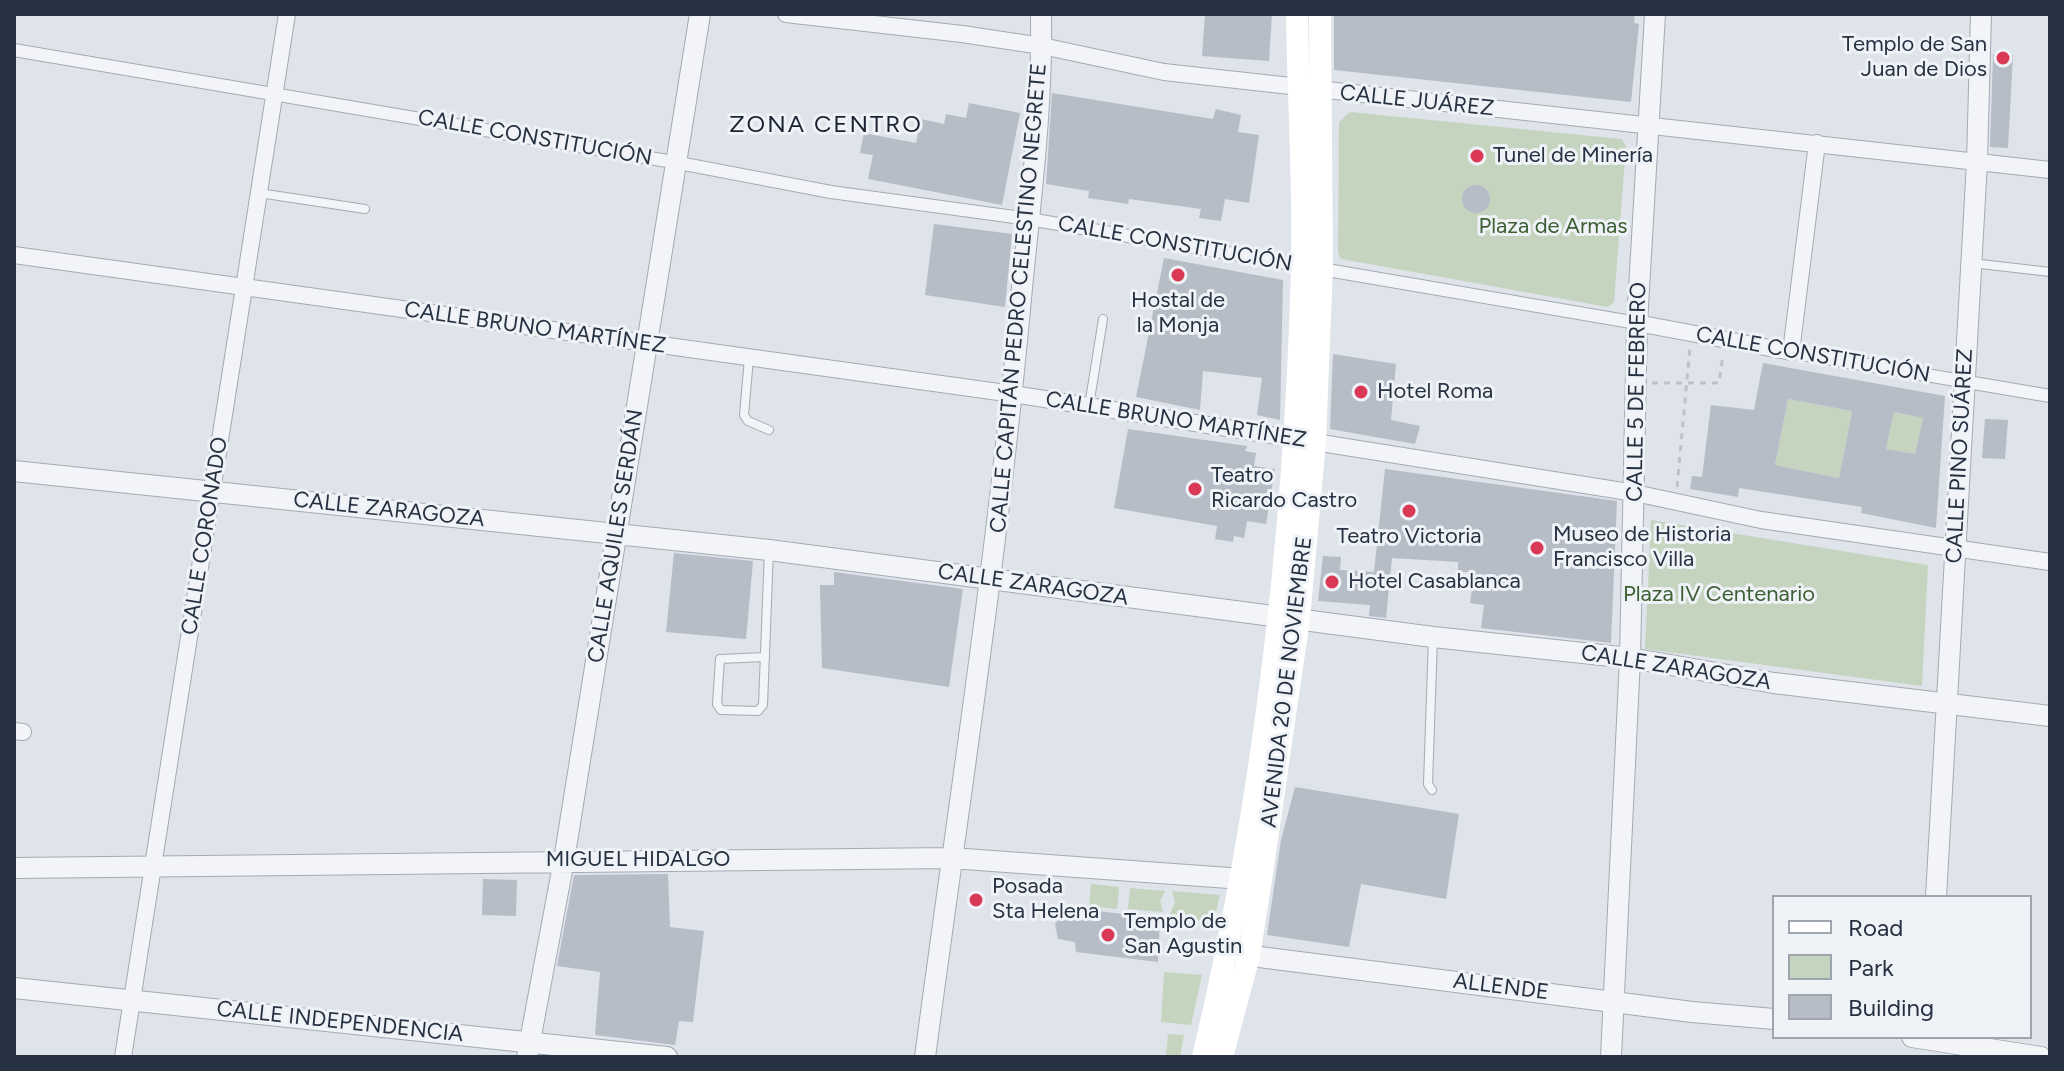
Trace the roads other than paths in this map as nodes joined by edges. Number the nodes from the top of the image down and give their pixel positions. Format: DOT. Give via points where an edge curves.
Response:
graph roads {
  1 [pos="287,14"];
  2 [pos="700,14"];
  3 [pos="786,14"];
  4 [pos="1041,14"];
  5 [pos="1297,14"];
  6 [pos="1320,14"];
  7 [pos="1655,14"];
  8 [pos="1981,14"];
  9 [pos="1042,46"];
  10 [pos="14,50"];
  11 [pos="1309,90"];
  12 [pos="274,94"];
  13 [pos="1647,127"];
  14 [pos="1817,143"];
  15 [pos="1977,162"];
  16 [pos="679,163"];
  17 [pos="2050,170"];
  18 [pos="258,193"];
  19 [pos="365,209"];
  20 [pos="1029,219"];
  21 [pos="14,255"];
  22 [pos="1971,263"];
  23 [pos="1312,266"];
  24 [pos="2050,272"];
  25 [pos="243,287"];
  26 [pos="1103,319"];
  27 [pos="1637,323"];
  28 [pos="647,344"];
  29 [pos="1791,352"];
  30 [pos="749,358"];
  31 [pos="1964,382"];
  32 [pos="1013,394"];
  33 [pos="2050,396"];
  34 [pos="1089,406"];
  35 [pos="769,430"];
  36 [pos="1305,440"];
  37 [pos="14,471"];
  38 [pos="213,490"];
  39 [pos="1635,493"];
  40 [pos="616,535"];
  41 [pos="769,550"];
  42 [pos="1954,550"];
  43 [pos="2050,562"];
  44 [pos="992,579"];
  45 [pos="1288,618"];
  46 [pos="1433,637"];
  47 [pos="765,657"];
  48 [pos="1630,658"];
  49 [pos="1947,702"];
  50 [pos="2050,716"];
  51 [pos="1432,790"];
  52 [pos="951,858"];
  53 [pos="564,860"];
  54 [pos="154,866"];
  55 [pos="14,868"];
  56 [pos="1251,879"];
  57 [pos="1936,895"];
  58 [pos="1239,955"];
  59 [pos="14,988"];
  60 [pos="132,1000"];
  61 [pos="1611,1002"];
  62 [pos="1772,1019"];
  63 [pos="1924,1043"];
  64 [pos="528,1049"];
  65 [pos="123,1057"];
  66 [pos="667,1057"];
  67 [pos="925,1057"];
  68 [pos="1203,1057"];
  69 [pos="1222,1057"];
  70 [pos="1611,1057"];
  71 [pos="2041,1057"];
  1 -- 12 [label="street, CALLE CORONADO"];
  2 -- 16 [label="street, CALLE AQUILES SERDÁN"];
  3 -- 9 [label="street, CALLE JUÁREZ"];
  4 -- 9 [label="street, CALLE CAPITÁN PEDRO CELESTINO NEGRETE"];
  5 -- 11 [label="main road, AVENIDA 20 DE NOVIEMBRE"];
  6 -- 11 [label="main road, AVENIDA 20 DE NOVIEMBRE"];
  7 -- 13 [label="street, CALLE 5 DE FEBRERO"];
  8 -- 15 [label="street, CALLE PINO SUÁREZ"];
  9 -- 11 [label="street, CALLE JUÁREZ" via="1164,72"];
  9 -- 20 [label="street, CALLE CAPITÁN PEDRO CELESTINO NEGRETE"];
  10 -- 12 [label="street, CALLE CONSTITUCIÓN"];
  11 -- 13 [label="street, CALLE JUÁREZ"];
  11 -- 23 [label="main road, AVENIDA 20 DE NOVIEMBRE"];
  12 -- 16 [label="street, CALLE CONSTITUCIÓN"];
  12 -- 18 [label="street, CALLE CORONADO"];
  13 -- 14 [label="street, CALLE JUÁREZ"];
  13 -- 27 [label="street, CALLE 5 DE FEBRERO"];
  14 -- 15 [label="street, CALLE JUÁREZ"];
  14 -- 29 [label="street"];
  15 -- 17 [label="street, CALLE JUÁREZ"];
  15 -- 22 [label="street, CALLE PINO SUÁREZ"];
  16 -- 20 [label="street, CALLE CONSTITUCIÓN" via="831,192"];
  16 -- 28 [label="street, CALLE AQUILES SERDÁN"];
  18 -- 19 [label="lane"];
  18 -- 25 [label="street, CALLE CORONADO"];
  20 -- 23 [label="street, CALLE CONSTITUCIÓN"];
  20 -- 32 [label="street, CALLE CAPITÁN PEDRO CELESTINO NEGRETE"];
  21 -- 25 [label="street, CALLE BRUNO MARTÍNEZ"];
  22 -- 24 [label="lane"];
  22 -- 31 [label="street, CALLE PINO SUÁREZ"];
  23 -- 27 [label="street, CALLE CONSTITUCIÓN"];
  23 -- 36 [label="main road, AVENIDA 20 DE NOVIEMBRE"];
  25 -- 28 [label="street, CALLE BRUNO MARTÍNEZ"];
  25 -- 38 [label="street, CALLE CORONADO"];
  26 -- 34 [label="lane"];
  27 -- 29 [label="street, CALLE CONSTITUCIÓN"];
  27 -- 39 [label="street, CALLE 5 DE FEBRERO"];
  28 -- 30 [label="street, CALLE BRUNO MARTÍNEZ"];
  28 -- 40 [label="street, CALLE AQUILES SERDÁN"];
  29 -- 31 [label="street, CALLE CONSTITUCIÓN"];
  30 -- 32 [label="street, CALLE BRUNO MARTÍNEZ"];
  30 -- 35 [label="lane" via="744,415"];
  31 -- 33 [label="street, CALLE CONSTITUCIÓN"];
  31 -- 42 [label="street, CALLE PINO SUÁREZ"];
  32 -- 34 [label="street, CALLE BRUNO MARTÍNEZ"];
  32 -- 44 [label="street, CALLE CAPITÁN PEDRO CELESTINO NEGRETE"];
  34 -- 36 [label="street, CALLE BRUNO MARTÍNEZ"];
  36 -- 39 [label="street, CALLE BRUNO MARTÍNEZ"];
  36 -- 45 [label="main road, AVENIDA 20 DE NOVIEMBRE"];
  37 -- 38 [label="street, CALLE ZARAGOZA"];
  38 -- 40 [label="street, CALLE ZARAGOZA"];
  38 -- 54 [label="street, CALLE CORONADO"];
  39 -- 42 [label="street, CALLE BRUNO MARTÍNEZ" via="1761,520"];
  39 -- 48 [label="street, CALLE 5 DE FEBRERO"];
  40 -- 41 [label="street, CALLE ZARAGOZA"];
  40 -- 53 [label="street, CALLE AQUILES SERDÁN"];
  41 -- 44 [label="street, CALLE ZARAGOZA"];
  41 -- 47 [label="lane"];
  42 -- 43 [label="street, CALLE BRUNO MARTÍNEZ"];
  42 -- 49 [label="street, CALLE PINO SUÁREZ"];
  44 -- 45 [label="street, CALLE ZARAGOZA"];
  44 -- 52 [label="street, CALLE CAPITÁN PEDRO CELESTINO NEGRETE"];
  45 -- 46 [label="street, CALLE ZARAGOZA"];
  45 -- 56 [label="main road, AVENIDA 20 DE NOVIEMBRE"];
  46 -- 48 [label="street, CALLE ZARAGOZA"];
  46 -- 51 [label="lane" via="1428,784"];
  47 -- 47 [label="lane" via="762,709 721,710 720,659"];
  48 -- 49 [label="street, CALLE ZARAGOZA" via="1774,683"];
  48 -- 61 [label="street, CALLE 5 DE FEBRERO"];
  49 -- 50 [label="street, CALLE ZARAGOZA"];
  49 -- 57 [label="street, CALLE PINO SUÁREZ"];
  52 -- 53 [label="street, MIGUEL HIDALGO"];
  52 -- 56 [label="street, MIGUEL HIDALGO"];
  52 -- 67 [label="street, CALLE CAPITÁN PEDRO CELESTINO NEGRETE"];
  53 -- 54 [label="street, MIGUEL HIDALGO"];
  53 -- 64 [label="street, CALLE AQUILES SERDÁN"];
  54 -- 55 [label="street, MIGUEL HIDALGO"];
  54 -- 60 [label="street, CALLE CORONADO"];
  56 -- 58 [label="main road, AVENIDA 20 DE NOVIEMBRE"];
  58 -- 61 [label="street, ALLENDE"];
  58 -- 68 [label="main road, AVENIDA 20 DE NOVIEMBRE"];
  58 -- 69 [label="main road, AVENIDA 20 DE NOVIEMBRE"];
  59 -- 60 [label="street, CALLE INDEPENDENCIA"];
  60 -- 64 [label="street, CALLE INDEPENDENCIA"];
  60 -- 65 [label="street, CALLE CORONADO"];
  61 -- 62 [label="street, ALLENDE"];
  61 -- 70 [label="street, CALLE 5 DE FEBRERO"];
  63 -- 71 [label="street"];
  64 -- 66 [label="street, CALLE INDEPENDENCIA"];
}
